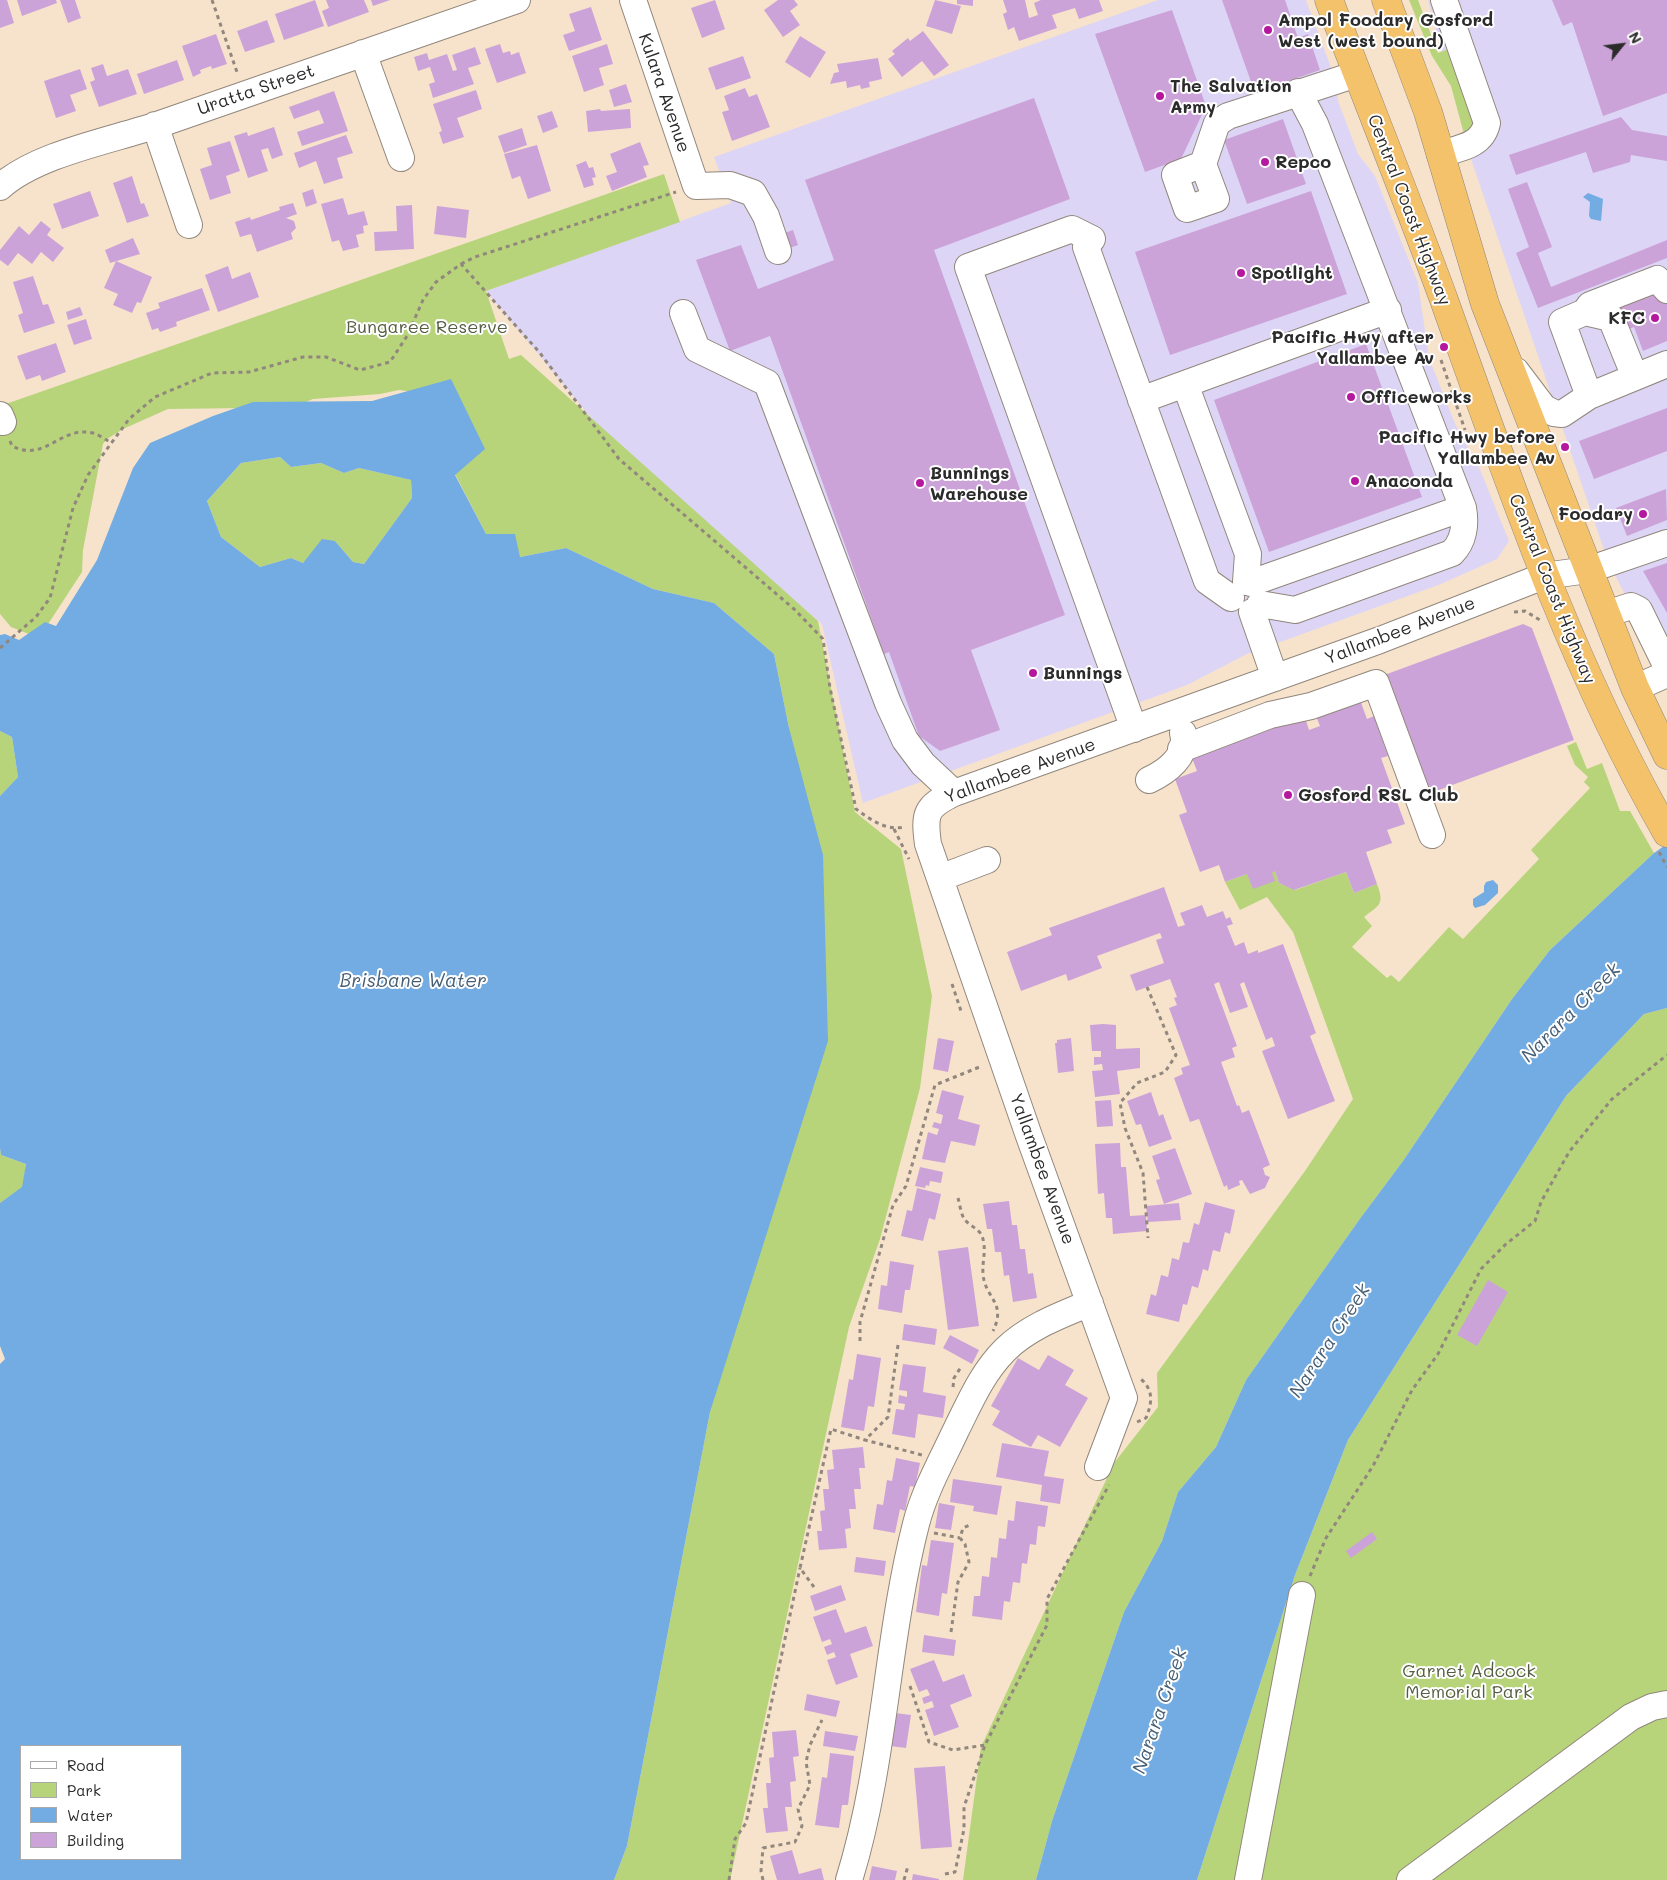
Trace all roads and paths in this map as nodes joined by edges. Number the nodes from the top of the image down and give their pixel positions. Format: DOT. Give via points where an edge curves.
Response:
graph roads {
  1 [pos="212,0"];
  2 [pos="517,0"];
  3 [pos="632,0"];
  4 [pos="1329,0"];
  5 [pos="1386,0"];
  6 [pos="1444,0"];
  7 [pos="363,53"];
  8 [pos="1357,74"];
  9 [pos="1309,89"];
  10 [pos="244,94"];
  11 [pos="154,125"];
  12 [pos="1440,154"];
  13 [pos="400,158"];
  14 [pos="1203,164"];
  15 [pos="696,186"];
  16 [pos="0,187"];
  17 [pos="189,225"];
  18 [pos="778,251"];
  19 [pos="461,264"];
  20 [pos="1667,290"];
  21 [pos="1388,310"];
  22 [pos="1585,312"];
  23 [pos="683,313"];
  24 [pos="1506,358"];
  25 [pos="1667,364"];
  26 [pos="1635,377"];
  27 [pos="1185,384"];
  28 [pos="1589,396"];
  29 [pos="1141,400"];
  30 [pos="1,418"];
  31 [pos="110,442"];
  32 [pos="1463,508"];
  33 [pos="1667,543"];
  34 [pos="1588,570"];
  35 [pos="1544,576"];
  36 [pos="1248,596"];
  37 [pos="1606,614"];
  38 [pos="0,648"];
  39 [pos="1667,667"];
  40 [pos="1667,674"];
  41 [pos="1275,678"];
  42 [pos="1635,688"];
  43 [pos="1176,714"];
  44 [pos="1134,729"];
  45 [pos="1181,749"];
  46 [pos="1667,755"];
  47 [pos="1148,780"];
  48 [pos="954,793"];
  49 [pos="925,822"];
  50 [pos="1667,833"];
  51 [pos="1432,835"];
  52 [pos="987,860"];
  53 [pos="940,878"];
  54 [pos="1147,987"];
  55 [pos="1667,1055"];
  56 [pos="982,1066"];
  57 [pos="958,1198"];
  58 [pos="1148,1238"];
  59 [pos="1090,1303"];
  60 [pos="990,1339"];
  61 [pos="860,1341"];
  62 [pos="898,1345"];
  63 [pos="865,1440"];
  64 [pos="931,1457"];
  65 [pos="1105,1472"];
  66 [pos="970,1525"];
  67 [pos="800,1568"];
  68 [pos="814,1587"];
  69 [pos="1302,1595"];
  70 [pos="951,1632"];
  71 [pos="907,1678"];
  72 [pos="1666,1706"];
  73 [pos="822,1720"];
  74 [pos="984,1745"];
  75 [pos="908,1866"];
  76 [pos="945,1874"];
  77 [pos="729,1880"];
  78 [pos="763,1880"];
  79 [pos="849,1880"];
  80 [pos="904,1880"];
  81 [pos="1248,1880"];
  82 [pos="1410,1880"];
  1 -- 10 [label="path"];
  2 -- 7 [label="street, Uratta Street"];
  3 -- 15 [label="street, Kulara Avenue"];
  4 -- 8 [label="highway, Central Coast Highway"];
  5 -- 12 [label="highway"];
  6 -- 12 [label="street" via="1487,123 1486,130 1476,142"];
  7 -- 10 [label="street, Uratta Street"];
  7 -- 13 [label="street"];
  8 -- 9 [label="street"];
  8 -- 35 [label="highway, Central Coast Highway"];
  9 -- 14 [label="street" via="1228,116 1217,123"];
  9 -- 21 [label="street" via="1315,124"];
  10 -- 11 [label="street, Uratta Street"];
  11 -- 16 [label="street, Uratta Street" via="39,163 15,174"];
  11 -- 17 [label="street"];
  12 -- 24 [label="highway" via="1485,304"];
  15 -- 18 [label="street" via="730,185 753,193 766,216"];
  15 -- 19 [label="path"];
  19 -- 31 [label="path" via="436,282 390,362 360,370 326,357 304,357 249,372 212,373 155,397 129,419"];
  19 -- 49 [label="path" via="540,353 618,459 794,609 823,639 856,809 873,821 894,829"];
  20 -- 22 [label="street" via="1657,279 1590,306"];
  21 -- 27 [label="street"];
  21 -- 32 [label="street"];
  22 -- 26 [label="street" via="1611,318"];
  22 -- 28 [label="street" via="1562,322"];
  23 -- 48 [label="street" via="697,349 766,383 888,703 905,740 923,764"];
  24 -- 28 [label="street" via="1544,408 1554,413 1562,414"];
  24 -- 34 [label="highway"];
  25 -- 26 [label="street"];
  26 -- 28 [label="street"];
  27 -- 29 [label="street"];
  27 -- 36 [label="street" via="1248,554"];
  29 -- 36 [label="street" via="1207,581"];
  29 -- 44 [label="street" via="1086,247 1092,239 1072,229 968,267"];
  30 -- 31 [label="path" via="12,446 24,452 80,432 93,433"];
  31 -- 38 [label="path" via="88,475 73,508 50,598 36,617"];
  32 -- 36 [label="street"];
  32 -- 36 [label="street" via="1465,520 1461,541 1452,553 1295,610"];
  33 -- 34 [label="street, Yallambee Avenue"];
  34 -- 35 [label="street, Yallambee Avenue"];
  34 -- 37 [label="highway"];
  35 -- 41 [label="street, Yallambee Avenue"];
  35 -- 50 [label="highway, Central Coast Highway" via="1607,720"];
  36 -- 41 [label="street"];
  37 -- 39 [label="street" via="1631,606 1640,610"];
  37 -- 42 [label="highway"];
  40 -- 42 [label="street"];
  41 -- 43 [label="street, Yallambee Avenue"];
  42 -- 46 [label="highway"];
  43 -- 44 [label="street, Yallambee Avenue"];
  43 -- 45 [label="street" via="1184,736"];
  44 -- 48 [label="street, Yallambee Avenue"];
  45 -- 47 [label="street" via="1170,769"];
  45 -- 51 [label="street" via="1270,715 1311,706 1376,683"];
  48 -- 49 [label="street, Yallambee Avenue" via="938,800 926,813"];
  49 -- 53 [label="street, Yallambee Avenue" via="928,844"];
  52 -- 53 [label="street"];
  53 -- 59 [label="street, Yallambee Avenue"];
  54 -- 58 [label="path" via="1176,1055 1165,1072 1137,1083 1120,1103 1125,1128 1143,1173"];
  55 -- 69 [label="path" via="1612,1099 1569,1152 1541,1202 1535,1221 1481,1269 1438,1354 1412,1390 1373,1466 1326,1538"];
  56 -- 61 [label="path" via="935,1085 906,1186 893,1206 860,1322"];
  57 -- 60 [label="path" via="965,1219 980,1233 986,1247 983,1274 998,1306 998,1321"];
  59 -- 65 [label="street, Yallambee Avenue" via="1124,1398"];
  59 -- 79 [label="street" via="1046,1322 1006,1350 981,1380 935,1473 916,1522 902,1586 881,1734"];
  62 -- 63 [label="path" via="888,1417"];
  63 -- 64 [label="path"];
  63 -- 67 [label="path" via="830,1430"];
  65 -- 74 [label="path" via="1047,1599 1047,1624"];
  66 -- 70 [label="path" via="963,1528 960,1538 965,1544 969,1562 958,1582"];
  67 -- 68 [label="path"];
  67 -- 77 [label="path" via="746,1823 735,1839"];
  69 -- 81 [label="street"];
  71 -- 74 [label="path" via="929,1742 953,1750"];
  72 -- 82 [label="street" via="1652,1707 1631,1717"];
  73 -- 78 [label="path" via="806,1762 810,1784 798,1809 802,1826 794,1842 763,1848"];
  74 -- 76 [label="path" via="964,1807 964,1829 955,1872"];
  75 -- 80 [label="path"];
}
